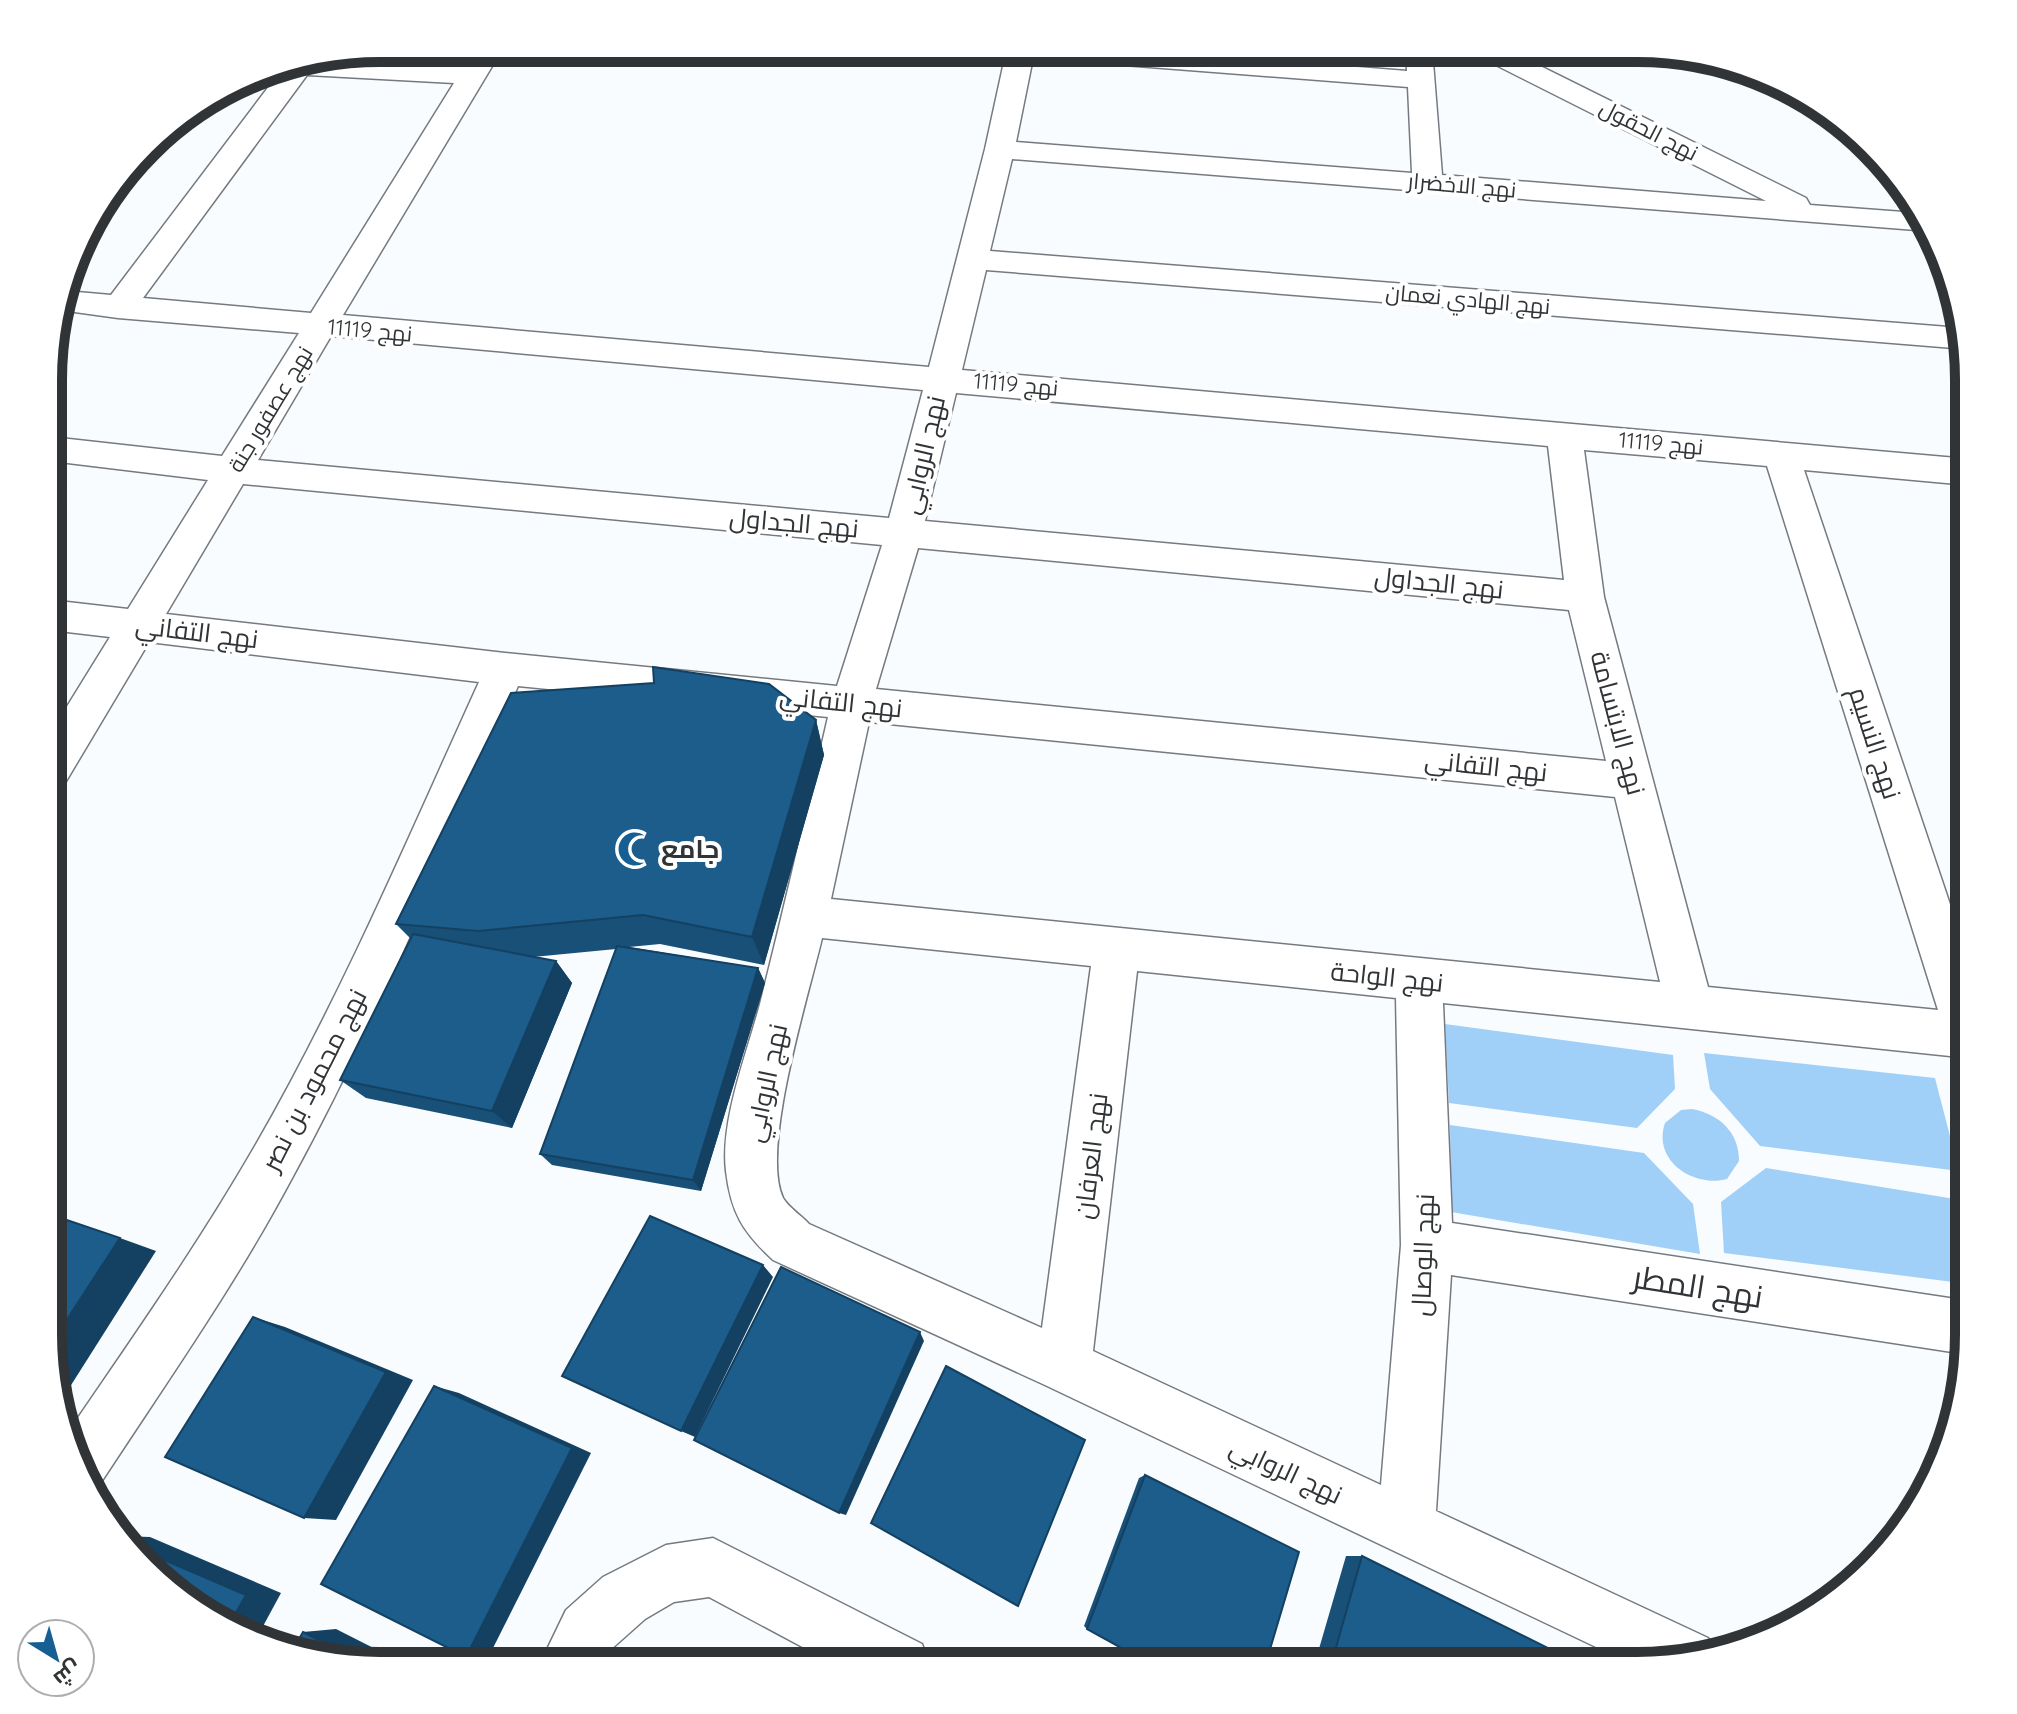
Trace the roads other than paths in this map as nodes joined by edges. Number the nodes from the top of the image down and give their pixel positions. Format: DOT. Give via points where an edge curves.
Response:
graph roads {
  1 [pos="481,62"];
  2 [pos="1018,62"];
  3 [pos="1188,62"];
  4 [pos="1419,62"];
  5 [pos="1512,62"];
  6 [pos="347,64"];
  7 [pos="281,78"];
  8 [pos="1420,80"];
  9 [pos="1000,149"];
  10 [pos="1428,183"];
  11 [pos="1812,213"];
  12 [pos="1913,222"];
  13 [pos="973,259"];
  14 [pos="72,302"];
  15 [pos="118,308"];
  16 [pos="320,326"];
  17 [pos="1952,338"];
  18 [pos="941,378"];
  19 [pos="1564,434"];
  20 [pos="62,450"];
  21 [pos="1781,453"];
  22 [pos="232,470"];
  23 [pos="1955,471"];
  24 [pos="904,533"];
  25 [pos="1585,597"];
  26 [pos="62,616"];
  27 [pos="140,625"];
  28 [pos="505,669"];
  29 [pos="852,703"];
  30 [pos="62,752"];
  31 [pos="1633,781"];
  32 [pos="805,916"];
  33 [pos="1117,946"];
  34 [pos="1419,981"];
  35 [pos="1955,991"];
  36 [pos="1690,1009"];
  37 [pos="1955,1033"];
  38 [pos="1427,1245"];
  39 [pos="1955,1326"];
  40 [pos="1064,1366"];
  41 [pos="86,1455"];
  42 [pos="1406,1528"];
  43 [pos="1668,1650"];
  44 [pos="576,1652"];
  45 [pos="874,1652"];
  1 -- 6 [label="street"];
  1 -- 16 [label="street, نهج عصفور جنة"];
  2 -- 9 [label="street, نهج الروابي"];
  3 -- 8 [label="street"];
  4 -- 8 [label="street"];
  5 -- 11 [label="street, نهج الحقول"];
  7 -- 15 [label="street"];
  8 -- 10 [label="street"];
  9 -- 10 [label="street, نهج الاخضرار"];
  9 -- 13 [label="street, نهج الروابي"];
  10 -- 11 [label="street, نهج الاخضرار"];
  11 -- 12 [label="street, نهج الاخضرار"];
  13 -- 17 [label="street, نهج الهادي نعمان"];
  13 -- 18 [label="street, نهج الروابي"];
  14 -- 15 [label="street, نهج 11119"];
  15 -- 16 [label="street, نهج 11119"];
  16 -- 18 [label="street, نهج 11119"];
  16 -- 22 [label="street, نهج عصفور جنة"];
  18 -- 19 [label="street, نهج 11119"];
  18 -- 24 [label="street, نهج الروابي"];
  19 -- 21 [label="street, نهج 11119"];
  19 -- 25 [label="street, نهج الابتسامة"];
  20 -- 22 [label="street, نهج الجداول"];
  21 -- 23 [label="street, نهج 11119"];
  21 -- 35 [label="street, نهج النسيم"];
  22 -- 24 [label="street, نهج الجداول"];
  22 -- 27 [label="street, نهج عصفور جنة"];
  24 -- 25 [label="street, نهج الجداول"];
  24 -- 29 [label="street, نهج الروابي"];
  25 -- 31 [label="street, نهج الابتسامة"];
  26 -- 27 [label="street, نهج التفاني"];
  27 -- 28 [label="street, نهج التفاني"];
  27 -- 30 [label="street, نهج عصفور جنة"];
  28 -- 29 [label="street, نهج التفاني"];
  28 -- 41 [label="street, نهج محمود بن نصر" via="333,1051 281,1149 209,1270"];
  29 -- 31 [label="street, نهج التفاني"];
  29 -- 32 [label="street, نهج الروابي"];
  31 -- 36 [label="street, نهج الابتسامة"];
  32 -- 33 [label="street, نهج الواحة"];
  32 -- 40 [label="street, نهج الروابي" via="753,1127 751,1170 762,1214 791,1242"];
  33 -- 34 [label="street, نهج الواحة"];
  33 -- 40 [label="street, نهج العرفان"];
  34 -- 36 [label="street, نهج الواحة"];
  34 -- 38 [label="street, نهج الوصال"];
  36 -- 37 [label="street, نهج الواحة"];
  38 -- 39 [label="street, نهج المطر"];
  38 -- 42 [label="street, نهج الوصال"];
  40 -- 42 [label="street, نهج الروابي"];
  42 -- 43 [label="street, نهج الروابي"];
  44 -- 45 [label="street" via="587,1631 624,1598 666,1574 713,1567"];
}
